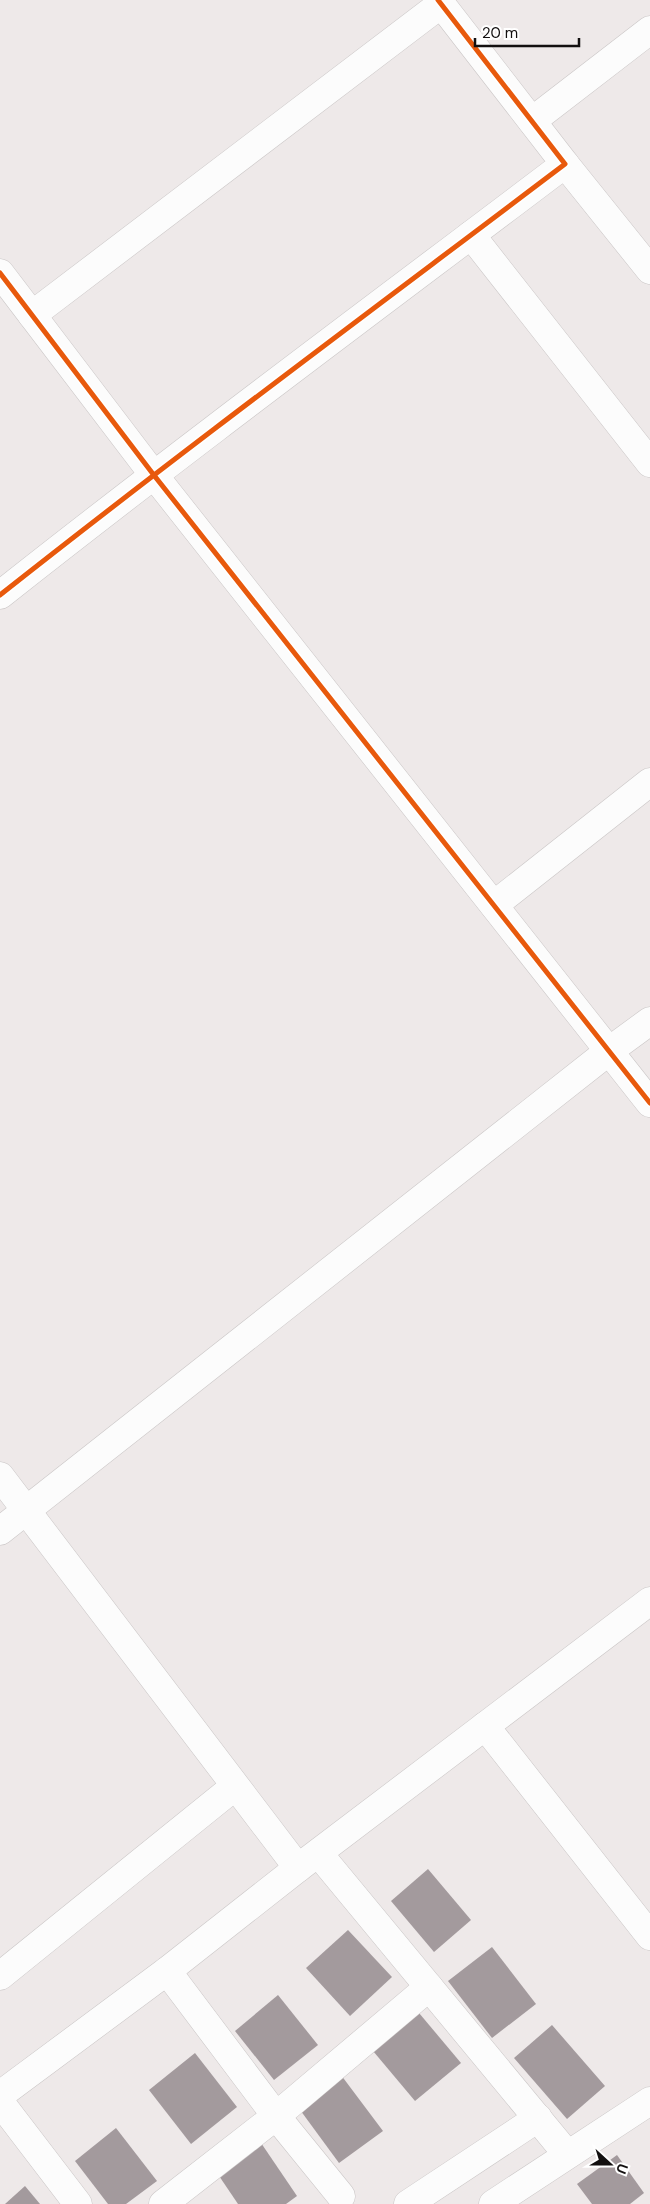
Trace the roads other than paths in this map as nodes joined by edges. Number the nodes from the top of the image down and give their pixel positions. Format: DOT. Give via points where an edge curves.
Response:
graph roads {
  1 [pos="439,2"];
  2 [pos="650,30"];
  3 [pos="532,121"];
  4 [pos="565,164"];
  5 [pos="471,235"];
  6 [pos="650,270"];
  7 [pos="0,273"];
  8 [pos="32,315"];
  9 [pos="650,463"];
  10 [pos="153,474"];
  11 [pos="0,595"];
  12 [pos="650,782"];
  13 [pos="494,906"];
  14 [pos="650,1021"];
  15 [pos="609,1051"];
  16 [pos="650,1103"];
  17 [pos="0,1476"];
  18 [pos="27,1510"];
  19 [pos="0,1530"];
  20 [pos="650,1601"];
  21 [pos="485,1726"];
  22 [pos="234,1787"];
  23 [pos="308,1861"];
  24 [pos="650,1936"];
  25 [pos="167,1971"];
  26 [pos="0,1976"];
  27 [pos="429,1987"];
  28 [pos="0,2094"];
  29 [pos="650,2101"];
  30 [pos="0,2102"];
  31 [pos="276,2116"];
  32 [pos="538,2118"];
  33 [pos="567,2154"];
  34 [pos="341,2196"];
  35 [pos="78,2204"];
  36 [pos="163,2204"];
  37 [pos="408,2204"];
  38 [pos="493,2204"];
  1 -- 3 [label="street"];
  1 -- 8 [label="street"];
  2 -- 3 [label="street"];
  3 -- 4 [label="street"];
  4 -- 5 [label="street"];
  4 -- 6 [label="street"];
  5 -- 9 [label="street"];
  5 -- 10 [label="street"];
  7 -- 8 [label="street"];
  8 -- 10 [label="street"];
  10 -- 11 [label="street"];
  10 -- 13 [label="street"];
  12 -- 13 [label="street"];
  13 -- 15 [label="street"];
  14 -- 15 [label="street"];
  15 -- 16 [label="street"];
  15 -- 18 [label="street"];
  17 -- 18 [label="street"];
  18 -- 19 [label="street"];
  18 -- 22 [label="street"];
  20 -- 21 [label="street"];
  21 -- 23 [label="street"];
  21 -- 24 [label="street"];
  22 -- 23 [label="street"];
  22 -- 26 [label="street"];
  23 -- 25 [label="street"];
  23 -- 27 [label="street"];
  25 -- 28 [label="street"];
  25 -- 31 [label="street"];
  27 -- 31 [label="street"];
  27 -- 32 [label="street"];
  29 -- 33 [label="street"];
  30 -- 35 [label="street"];
  31 -- 34 [label="street"];
  31 -- 36 [label="street"];
  32 -- 33 [label="street"];
  32 -- 37 [label="street"];
  33 -- 38 [label="street"];
}
